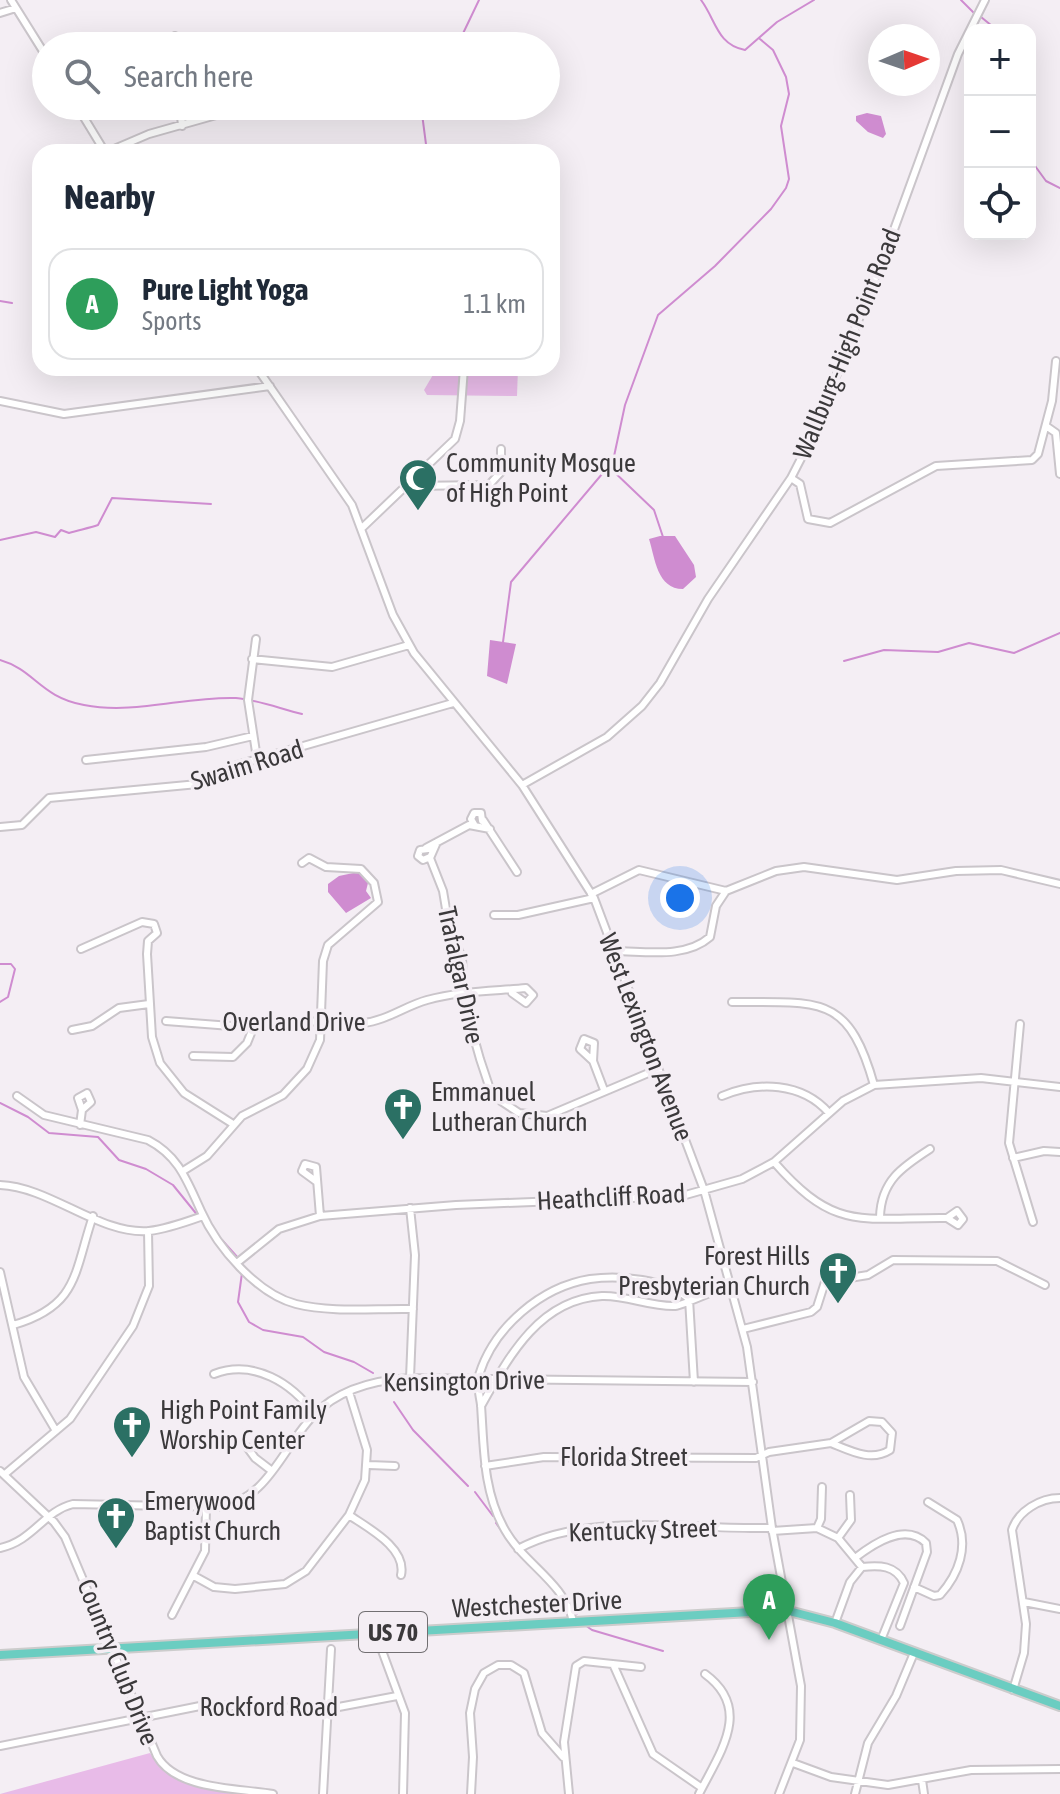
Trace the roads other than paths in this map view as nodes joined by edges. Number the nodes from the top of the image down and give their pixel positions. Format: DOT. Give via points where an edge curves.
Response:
graph roads {
  1 [pos="11,0"];
  2 [pos="985,0"];
  3 [pos="16,8"];
  4 [pos="0,13"];
  5 [pos="32,34"];
  6 [pos="86,120"];
  7 [pos="181,120"];
  8 [pos="202,120"];
  9 [pos="182,126"];
  10 [pos="101,144"];
  11 [pos="127,144"];
  12 [pos="1056,361"];
  13 [pos="263,376"];
  14 [pos="463,376"];
  15 [pos="270,386"];
  16 [pos="0,401"];
  17 [pos="1046,426"];
  18 [pos="501,449"];
  19 [pos="1060,474"];
  20 [pos="791,478"];
  21 [pos="408,486"];
  22 [pos="363,527"];
  23 [pos="256,639"];
  24 [pos="409,645"];
  25 [pos="252,659"];
  26 [pos="453,703"];
  27 [pos="253,736"];
  28 [pos="256,752"];
  29 [pos="86,760"];
  30 [pos="522,785"];
  31 [pos="0,827"];
  32 [pos="302,863"];
  33 [pos="517,872"];
  34 [pos="1060,884"];
  35 [pos="710,889"];
  36 [pos="726,891"];
  37 [pos="593,896"];
  38 [pos="716,906"];
  39 [pos="494,915"];
  40 [pos="135,928"];
  41 [pos="148,941"];
  42 [pos="81,949"];
  43 [pos="614,951"];
  44 [pos="463,993"];
  45 [pos="512,993"];
  46 [pos="732,1002"];
  47 [pos="149,1004"];
  48 [pos="166,1021"];
  49 [pos="256,1021"];
  50 [pos="321,1021"];
  51 [pos="1020,1024"];
  52 [pos="72,1030"];
  53 [pos="193,1056"];
  54 [pos="593,1061"];
  55 [pos="658,1069"];
  56 [pos="1013,1082"];
  57 [pos="874,1085"];
  58 [pos="1060,1087"];
  59 [pos="604,1090"];
  60 [pos="17,1096"];
  61 [pos="722,1096"];
  62 [pos="82,1110"];
  63 [pos="829,1113"];
  64 [pos="233,1124"];
  65 [pos="80,1125"];
  66 [pos="930,1149"];
  67 [pos="1060,1152"];
  68 [pos="1013,1158"];
  69 [pos="774,1162"];
  70 [pos="183,1171"];
  71 [pos="317,1182"];
  72 [pos="0,1185"];
  73 [pos="704,1190"];
  74 [pos="410,1208"];
  75 [pos="93,1216"];
  76 [pos="203,1216"];
  77 [pos="320,1216"];
  78 [pos="880,1217"];
  79 [pos="947,1218"];
  80 [pos="1033,1222"];
  81 [pos="148,1231"];
  82 [pos="238,1262"];
  83 [pos="0,1272"];
  84 [pos="732,1284"];
  85 [pos="1045,1285"];
  86 [pos="689,1299"];
  87 [pos="413,1309"];
  88 [pos="13,1325"];
  89 [pos="743,1329"];
  90 [pos="214,1374"];
  91 [pos="410,1378"];
  92 [pos="498,1379"];
  93 [pos="478,1380"];
  94 [pos="694,1382"];
  95 [pos="753,1382"];
  96 [pos="349,1392"];
  97 [pos="481,1406"];
  98 [pos="314,1414"];
  99 [pos="56,1431"];
  100 [pos="831,1443"];
  101 [pos="247,1447"];
  102 [pos="762,1455"];
  103 [pos="369,1465"];
  104 [pos="395,1466"];
  105 [pos="485,1466"];
  106 [pos="272,1471"];
  107 [pos="3,1472"];
  108 [pos="822,1487"];
  109 [pos="850,1495"];
  110 [pos="1060,1498"];
  111 [pos="928,1502"];
  112 [pos="206,1507"];
  113 [pos="349,1515"];
  114 [pos="50,1517"];
  115 [pos="817,1528"];
  116 [pos="772,1529"];
  117 [pos="838,1538"];
  118 [pos="0,1548"];
  119 [pos="518,1549"];
  120 [pos="855,1558"];
  121 [pos="862,1567"];
  122 [pos="401,1575"];
  123 [pos="194,1576"];
  124 [pos="904,1583"];
  125 [pos="914,1587"];
  126 [pos="1024,1602"];
  127 [pos="1060,1609"];
  128 [pos="785,1610"];
  129 [pos="172,1615"];
  130 [pos="573,1621"];
  131 [pos="835,1623"];
  132 [pos="900,1626"];
  133 [pos="881,1640"];
  134 [pos="381,1648"];
  135 [pos="113,1649"];
  136 [pos="331,1649"];
  137 [pos="914,1653"];
  138 [pos="0,1655"];
  139 [pos="613,1664"];
  140 [pos="641,1667"];
  141 [pos="705,1674"];
  142 [pos="1013,1690"];
  143 [pos="397,1696"];
  144 [pos="1060,1706"];
  145 [pos="328,1709"];
  146 [pos="141,1717"];
  147 [pos="124,1720"];
  148 [pos="147,1731"];
  149 [pos="0,1746"];
  150 [pos="563,1757"];
  151 [pos="793,1763"];
  152 [pos="1060,1769"];
  153 [pos="922,1780"];
  154 [pos="858,1781"];
  155 [pos="701,1791"];
  156 [pos="273,1794"];
  157 [pos="323,1794"];
  158 [pos="403,1794"];
  159 [pos="471,1794"];
  160 [pos="569,1794"];
  161 [pos="779,1794"];
  162 [pos="855,1794"];
  163 [pos="924,1794"];
  1 -- 3 [label="street"];
  2 -- 20 [label="street, Wallburg-High Point Road" via="958,54 884,258"];
  3 -- 4 [label="street"];
  3 -- 5 [label="street"];
  6 -- 10 [label="street"];
  7 -- 9 [label="street"];
  8 -- 9 [label="street"];
  9 -- 11 [label="street"];
  12 -- 17 [label="street"];
  13 -- 15 [label="street, West Lexington Avenue"];
  14 -- 21 [label="street" via="455,439"];
  15 -- 16 [label="street" via="64,414"];
  15 -- 22 [label="street, West Lexington Avenue"];
  17 -- 19 [label="street" via="1056,433"];
  17 -- 20 [label="street" via="1032,460 936,466 830,523 808,519 800,484"];
  18 -- 21 [label="street" via="501,472 489,485"];
  20 -- 30 [label="street, Wallburg-High Point Road" via="642,706 607,737"];
  21 -- 22 [label="street"];
  22 -- 24 [label="street, West Lexington Avenue"];
  23 -- 25 [label="street"];
  24 -- 25 [label="street" via="332,667"];
  24 -- 26 [label="street, West Lexington Avenue"];
  25 -- 27 [label="street" via="248,700"];
  26 -- 30 [label="street, West Lexington Avenue"];
  26 -- 31 [label="street, Swaim Road" via="237,765 198,784 49,798 22,825"];
  27 -- 28 [label="street"];
  27 -- 29 [label="street" via="206,747"];
  30 -- 37 [label="street, West Lexington Avenue"];
  32 -- 50 [label="street" via="309,858 326,867 361,869 379,895 374,907 328,945"];
  33 -- 44 [label="street, Trafalgar Drive" via="490,829 477,822 437,842 428,854 462,958"];
  34 -- 36 [label="street" via="1001,870 897,880 804,867 776,871"];
  35 -- 36 [label="street"];
  35 -- 37 [label="street" via="639,870 612,880"];
  35 -- 38 [label="street"];
  36 -- 38 [label="street"];
  37 -- 39 [label="street" via="518,915"];
  37 -- 43 [label="street, West Lexington Avenue"];
  38 -- 43 [label="street" via="713,931 697,946"];
  40 -- 41 [label="street"];
  40 -- 41 [label="street" via="145,921 154,924 157,933"];
  40 -- 42 [label="street"];
  41 -- 47 [label="street"];
  43 -- 55 [label="street, West Lexington Avenue"];
  44 -- 45 [label="street, Overland Drive"];
  44 -- 50 [label="street, Overland Drive" via="423,1001 377,1022"];
  44 -- 59 [label="street, Trafalgar Drive" via="487,1081 501,1101 519,1113 547,1116"];
  46 -- 57 [label="street" via="804,1002 829,1009 862,1044"];
  47 -- 52 [label="street" via="119,1008 92,1026"];
  47 -- 64 [label="street" via="154,1048 169,1077 184,1093"];
  48 -- 49 [label="street, Overland Drive" via="231,1026"];
  49 -- 50 [label="street, Overland Drive"];
  49 -- 53 [label="street" via="247,1043 233,1057"];
  50 -- 64 [label="street" via="317,1049 297,1083"];
  51 -- 56 [label="street"];
  54 -- 59 [label="street"];
  55 -- 59 [label="street, Trafalgar Drive"];
  55 -- 73 [label="street, West Lexington Avenue"];
  56 -- 57 [label="street, Heathcliff Road" via="943,1079"];
  56 -- 58 [label="street, Heathcliff Road"];
  56 -- 68 [label="street" via="1008,1128"];
  57 -- 63 [label="street, Heathcliff Road"];
  60 -- 65 [label="street" via="44,1115"];
  61 -- 63 [label="street" via="743,1088 790,1088 811,1096"];
  62 -- 65 [label="street"];
  63 -- 69 [label="street, Heathcliff Road"];
  64 -- 70 [label="street" via="207,1156"];
  65 -- 70 [label="street" via="148,1140 175,1158"];
  66 -- 78 [label="street" via="895,1173 884,1191"];
  67 -- 68 [label="street"];
  68 -- 80 [label="street"];
  69 -- 73 [label="street, Heathcliff Road"];
  69 -- 78 [label="street" via="819,1206 852,1217"];
  70 -- 76 [label="street"];
  71 -- 77 [label="street"];
  72 -- 75 [label="street" via="28,1189"];
  73 -- 74 [label="street, Heathcliff Road" via="665,1199"];
  73 -- 84 [label="street, West Lexington Avenue"];
  74 -- 77 [label="street, Heathcliff Road"];
  74 -- 87 [label="street"];
  75 -- 81 [label="street"];
  75 -- 88 [label="street" via="66,1295 43,1315"];
  76 -- 81 [label="street"];
  76 -- 82 [label="street"];
  77 -- 82 [label="street, Heathcliff Road" via="279,1229"];
  78 -- 79 [label="street"];
  81 -- 99 [label="street" via="149,1286 141,1312 70,1419"];
  82 -- 87 [label="street" via="295,1304"];
  83 -- 88 [label="street"];
  84 -- 86 [label="street"];
  84 -- 89 [label="street, West Lexington Avenue"];
  85 -- 89 [label="street" via="997,1261 893,1260 868,1275 827,1281 811,1312"];
  86 -- 92 [label="street" via="677,1306 601,1296 557,1309 535,1325"];
  86 -- 93 [label="street" via="679,1290 614,1278 560,1288 517,1316"];
  86 -- 94 [label="street"];
  87 -- 91 [label="street"];
  88 -- 99 [label="street" via="24,1377"];
  89 -- 95 [label="street, West Lexington Avenue"];
  90 -- 98 [label="street" via="228,1368 269,1376 294,1391"];
  91 -- 93 [label="street, Kensington Drive"];
  91 -- 96 [label="street, Kensington Drive" via="376,1381"];
  92 -- 93 [label="street, Kensington Drive"];
  92 -- 94 [label="street, Kensington Drive"];
  92 -- 97 [label="street"];
  93 -- 97 [label="street"];
  94 -- 95 [label="street, Kensington Drive"];
  95 -- 102 [label="street, West Lexington Avenue"];
  96 -- 98 [label="street, Kensington Drive"];
  96 -- 103 [label="street"];
  97 -- 105 [label="street"];
  98 -- 106 [label="street, Kensington Drive"];
  99 -- 107 [label="street"];
  100 -- 100 [label="street" via="872,1456 890,1450 894,1441 889,1426 869,1421"];
  100 -- 102 [label="street, Florida Street"];
  101 -- 106 [label="street"];
  102 -- 105 [label="street, Florida Street" via="544,1457"];
  102 -- 116 [label="street, West Lexington Avenue"];
  103 -- 104 [label="street"];
  103 -- 113 [label="street"];
  105 -- 119 [label="street" via="497,1515"];
  106 -- 112 [label="street, Kensington Drive" via="244,1500"];
  107 -- 114 [label="street, Country Club Drive"];
  108 -- 115 [label="street"];
  109 -- 117 [label="street" via="851,1520"];
  110 -- 126 [label="street" via="1039,1502 1014,1523"];
  111 -- 125 [label="street" via="957,1520 963,1546 940,1595"];
  112 -- 114 [label="street, Kensington Drive" via="73,1504"];
  112 -- 123 [label="street" via="205,1551"];
  113 -- 122 [label="street" via="395,1550"];
  113 -- 123 [label="street" via="306,1571 290,1582 224,1588"];
  114 -- 118 [label="street, Kensington Drive" via="27,1538"];
  114 -- 135 [label="street, Country Club Drive" via="73,1553"];
  115 -- 116 [label="street, Kentucky Street"];
  115 -- 117 [label="street"];
  116 -- 119 [label="street, Kentucky Street" via="580,1528"];
  116 -- 128 [label="street, West Lexington Avenue"];
  117 -- 120 [label="street"];
  119 -- 130 [label="street" via="564,1596"];
  120 -- 121 [label="street"];
  120 -- 125 [label="street" via="888,1538 918,1536 927,1552"];
  121 -- 124 [label="street" via="889,1568"];
  121 -- 131 [label="street" via="850,1582"];
  123 -- 129 [label="street"];
  124 -- 125 [label="street"];
  124 -- 133 [label="street"];
  125 -- 132 [label="street"];
  126 -- 127 [label="street"];
  126 -- 142 [label="street" via="1024,1653"];
  128 -- 130 [label="main road, Westchester Drive / US 70"];
  128 -- 131 [label="main road, Westchester Drive / US 70"];
  128 -- 151 [label="street, West Lexington Avenue" via="803,1712"];
  130 -- 135 [label="main road, Westchester Drive / US 70"];
  131 -- 133 [label="main road, Westchester Drive / US 70"];
  133 -- 137 [label="main road, Westchester Drive / US 70"];
  134 -- 143 [label="street"];
  135 -- 138 [label="main road, Westchester Drive / US 70"];
  135 -- 146 [label="street, Country Club Drive"];
  136 -- 145 [label="street"];
  137 -- 142 [label="main road, Westchester Drive / US 70"];
  137 -- 154 [label="street" via="868,1743"];
  139 -- 140 [label="street"];
  139 -- 150 [label="street" via="584,1661 574,1669"];
  139 -- 155 [label="street" via="653,1754"];
  141 -- 155 [label="street" via="727,1693 731,1712 725,1741"];
  142 -- 144 [label="main road, Westchester Drive / US 70"];
  143 -- 145 [label="street, Rockford Road"];
  143 -- 158 [label="street" via="405,1713"];
  145 -- 146 [label="street, Rockford Road" via="216,1704"];
  145 -- 157 [label="street"];
  146 -- 147 [label="street, Rockford Road"];
  146 -- 148 [label="street, Country Club Drive"];
  147 -- 148 [label="street"];
  147 -- 149 [label="street, Rockford Road"];
  148 -- 156 [label="street, Country Club Drive" via="160,1761 175,1775"];
  150 -- 159 [label="street" via="542,1733 524,1673 511,1665 493,1667 478,1682 471,1702"];
  150 -- 160 [label="street"];
  151 -- 154 [label="street"];
  151 -- 161 [label="street, West Lexington Avenue"];
  152 -- 153 [label="street" via="971,1770"];
  153 -- 154 [label="street" via="888,1785"];
  153 -- 163 [label="street"];
  154 -- 162 [label="street"];
}
